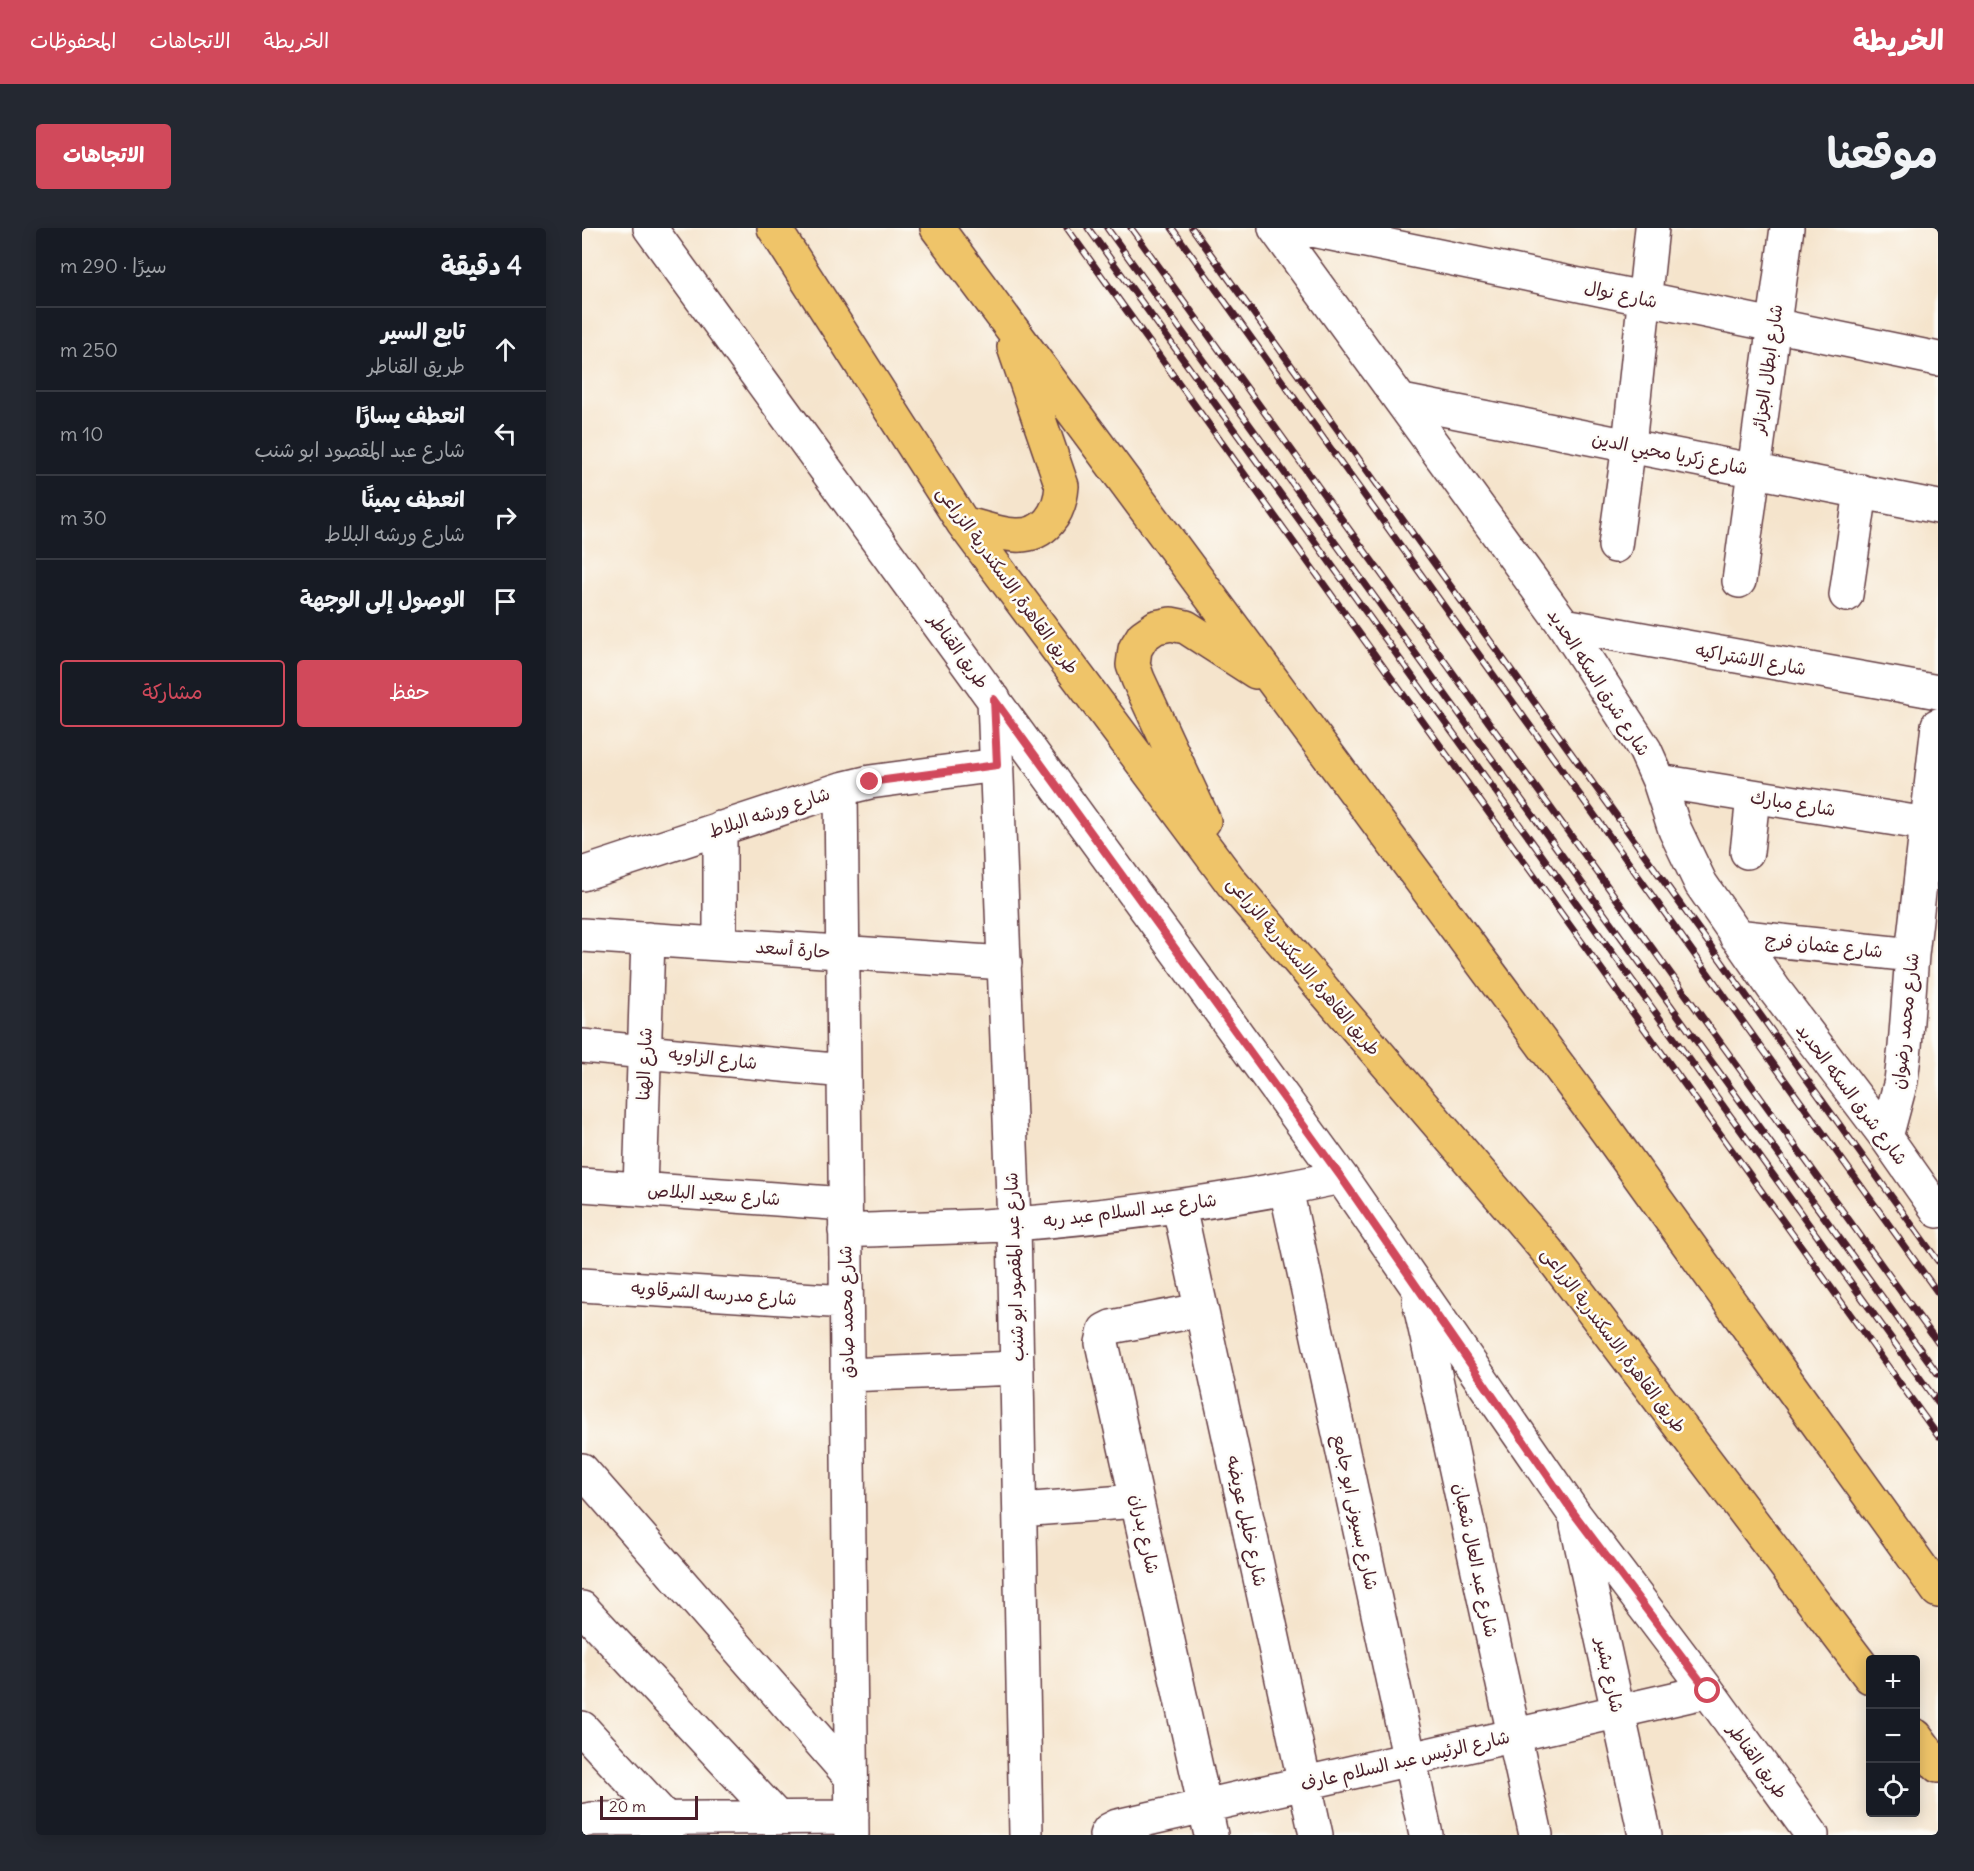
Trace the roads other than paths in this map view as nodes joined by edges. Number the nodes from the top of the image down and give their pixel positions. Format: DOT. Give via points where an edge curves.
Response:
graph roads {
  1 [pos="650,228"];
  2 [pos="774,228"];
  3 [pos="937,228"];
  4 [pos="1275,228"];
  5 [pos="1303,228"];
  6 [pos="1652,228"];
  7 [pos="1786,228"];
  8 [pos="1301,266"];
  9 [pos="1644,298"];
  10 [pos="1004,317"];
  11 [pos="1772,325"];
  12 [pos="1938,359"];
  13 [pos="1402,401"];
  14 [pos="1629,445"];
  15 [pos="1753,470"];
  16 [pos="1861,491"];
  17 [pos="1938,507"];
  18 [pos="963,523"];
  19 [pos="1615,546"];
  20 [pos="1739,581"];
  21 [pos="1846,595"];
  22 [pos="1564,625"];
  23 [pos="1273,683"];
  24 [pos="1938,692"];
  25 [pos="994,699"];
  26 [pos="1938,725"];
  27 [pos="997,765"];
  28 [pos="1659,781"];
  29 [pos="841,789"];
  30 [pos="1753,797"];
  31 [pos="1927,824"];
  32 [pos="720,828"];
  33 [pos="1747,852"];
  34 [pos="582,874"];
  35 [pos="1232,883"];
  36 [pos="582,935"];
  37 [pos="1736,936"];
  38 [pos="648,939"];
  39 [pos="720,944"];
  40 [pos="842,953"];
  41 [pos="1912,955"];
  42 [pos="1005,963"];
  43 [pos="582,1046"];
  44 [pos="645,1051"];
  45 [pos="844,1071"];
  46 [pos="1886,1137"];
  47 [pos="1341,1177"];
  48 [pos="582,1185"];
  49 [pos="640,1189"];
  50 [pos="1286,1189"];
  51 [pos="1933,1197"];
  52 [pos="1179,1207"];
  53 [pos="845,1217"];
  54 [pos="1014,1224"];
  55 [pos="582,1285"];
  56 [pos="1415,1285"];
  57 [pos="846,1302"];
  58 [pos="1201,1310"];
  59 [pos="1017,1368"];
  60 [pos="847,1375"];
  61 [pos="582,1470"];
  62 [pos="1137,1501"];
  63 [pos="1020,1510"];
  64 [pos="1575,1515"];
  65 [pos="1938,1591"];
  66 [pos="582,1608"];
  67 [pos="1866,1672"];
  68 [pos="1708,1691"];
  69 [pos="1618,1712"];
  70 [pos="582,1728"];
  71 [pos="1514,1736"];
  72 [pos="1920,1741"];
  73 [pos="1410,1759"];
  74 [pos="1938,1766"];
  75 [pos="851,1777"];
  76 [pos="1305,1783"];
  77 [pos="778,1818"];
  78 [pos="1207,1820"];
  79 [pos="582,1821"];
  80 [pos="745,1826"];
  81 [pos="852,1826"];
  82 [pos="668,1827"];
  83 [pos="1026,1835"];
  84 [pos="1106,1835"];
  85 [pos="1316,1835"];
  86 [pos="1426,1835"];
  87 [pos="1536,1835"];
  88 [pos="1645,1835"];
  89 [pos="1812,1835"];
  1 -- 25 [label="street, طريق القناطر"];
  2 -- 18 [label="highway, طريق القاهرة, الاسكندرية الزراعى"];
  3 -- 10 [label="highway"];
  4 -- 8 [label="street, شارع شرق السكه الحديد"];
  5 -- 8 [label="street"];
  5 -- 9 [label="street, شارع نوال"];
  6 -- 9 [label="street"];
  7 -- 11 [label="street, شارع ابطال الجزائر"];
  8 -- 13 [label="street, شارع شرق السكه الحديد"];
  9 -- 11 [label="street, شارع نوال"];
  9 -- 14 [label="street"];
  10 -- 18 [label="highway" via="1062,486 1061,501 1045,526 1031,533 1016,535"];
  10 -- 23 [label="highway"];
  11 -- 12 [label="street, شارع نوال"];
  11 -- 15 [label="street, شارع ابطال الجزائر"];
  13 -- 14 [label="street, شارع زكريا محيي الدين"];
  13 -- 22 [label="street, شارع شرق السكه الحديد"];
  14 -- 15 [label="street, شارع زكريا محيي الدين"];
  14 -- 19 [label="street"];
  15 -- 16 [label="street, شارع زكريا محيي الدين"];
  15 -- 20 [label="street, شارع ابطال الجزائر"];
  16 -- 17 [label="street, شارع زكريا محيي الدين"];
  16 -- 21 [label="street"];
  18 -- 35 [label="highway, طريق القاهرة, الاسكندرية الزراعى"];
  22 -- 24 [label="street, شارع الاشتراكيه"];
  22 -- 28 [label="street, شارع شرق السكه الحديد" via="1645,750"];
  23 -- 35 [label="highway" via="1186,627 1156,627 1143,636 1135,649 1133,665 1138,680"];
  23 -- 65 [label="highway" via="1606,1130"];
  25 -- 27 [label="street, شارع عبد المقصود ابو شنب"];
  25 -- 47 [label="street, طريق القناطر"];
  26 -- 31 [label="street, شارع محمد رضوان"];
  27 -- 29 [label="street, شارع ورشه البلاط"];
  27 -- 42 [label="street, شارع عبد المقصود ابو شنب"];
  28 -- 30 [label="street, شارع مبارك"];
  28 -- 37 [label="street, شارع شرق السكه الحديد" via="1687,858"];
  29 -- 32 [label="street, شارع ورشه البلاط"];
  29 -- 40 [label="street, شارع محمد صادق"];
  30 -- 31 [label="street, شارع مبارك"];
  30 -- 33 [label="street"];
  31 -- 41 [label="street, شارع محمد رضوان"];
  32 -- 34 [label="street, شارع ورشه البلاط"];
  32 -- 39 [label="street"];
  35 -- 67 [label="highway, طريق القاهرة, الاسكندرية الزراعى" via="1547,1251"];
  36 -- 38 [label="street, حارة أسعد"];
  37 -- 41 [label="street, شارع عثمان فرج"];
  37 -- 46 [label="street, شارع شرق السكه الحديد"];
  38 -- 39 [label="street, حارة أسعد"];
  38 -- 44 [label="street, شارع الهنا"];
  39 -- 40 [label="street, حارة أسعد"];
  40 -- 42 [label="street, حارة أسعد"];
  40 -- 45 [label="street, شارع محمد صادق"];
  41 -- 46 [label="street, شارع محمد رضوان" via="1901,1081"];
  42 -- 54 [label="street, شارع عبد المقصود ابو شنب"];
  43 -- 44 [label="street, شارع الزاويه"];
  44 -- 45 [label="street, شارع الزاويه"];
  44 -- 49 [label="street, شارع الهنا"];
  45 -- 53 [label="street, شارع محمد صادق"];
  46 -- 51 [label="street, شارع شرق السكه الحديد"];
  47 -- 50 [label="street, شارع عبد السلام عبد ربه"];
  47 -- 56 [label="street, طريق القناطر"];
  48 -- 49 [label="street, شارع سعيد البلاص"];
  49 -- 53 [label="street, شارع سعيد البلاص"];
  50 -- 52 [label="street, شارع عبد السلام عبد ربه"];
  50 -- 73 [label="street, شارع بسيونى ابو جامع"];
  52 -- 54 [label="street, شارع عبد السلام عبد ربه"];
  52 -- 58 [label="street, شارع خليل عويضه"];
  53 -- 54 [label="street, شارع عبد السلام عبد ربه"];
  53 -- 57 [label="street, شارع محمد صادق"];
  54 -- 59 [label="street, شارع عبد المقصود ابو شنب"];
  55 -- 57 [label="street, شارع مدرسه الشرقاويه"];
  56 -- 64 [label="street, طريق القناطر"];
  56 -- 71 [label="street, شارع عبد العال شعبان"];
  57 -- 60 [label="street, شارع محمد صادق"];
  58 -- 62 [label="street, شارع بدران" via="1117,1325 1106,1330 1103,1337"];
  58 -- 76 [label="street, شارع خليل عويضه"];
  59 -- 60 [label="street"];
  59 -- 63 [label="street, شارع عبد المقصود ابو شنب"];
  60 -- 75 [label="street, شارع محمد صادق"];
  61 -- 75 [label="street"];
  62 -- 63 [label="street"];
  62 -- 78 [label="street, شارع بدران"];
  63 -- 83 [label="street, شارع عبد المقصود ابو شنب"];
  64 -- 68 [label="street, طريق القناطر"];
  64 -- 69 [label="street, شارع بشير"];
  66 -- 77 [label="street"];
  68 -- 69 [label="street, شارع الرئيس عبد السلام عارف"];
  68 -- 89 [label="street, طريق القناطر"];
  69 -- 71 [label="street, شارع الرئيس عبد السلام عارف"];
  69 -- 88 [label="street, شارع بشير"];
  70 -- 82 [label="street"];
  71 -- 73 [label="street, شارع الرئيس عبد السلام عارف"];
  71 -- 87 [label="street, شارع عبد العال شعبان"];
  72 -- 74 [label="highway"];
  73 -- 76 [label="street, شارع الرئيس عبد السلام عارف"];
  73 -- 86 [label="street, شارع بسيونى ابو جامع"];
  75 -- 81 [label="street, شارع محمد صادق"];
  76 -- 78 [label="street, شارع الرئيس عبد السلام عارف"];
  76 -- 85 [label="street, شارع خليل عويضه"];
  77 -- 80 [label="street"];
  77 -- 81 [label="street"];
  78 -- 84 [label="street, شارع الرئيس عبد السلام عارف" via="1117,1826"];
  79 -- 82 [label="street"];
  80 -- 82 [label="street"];
}
